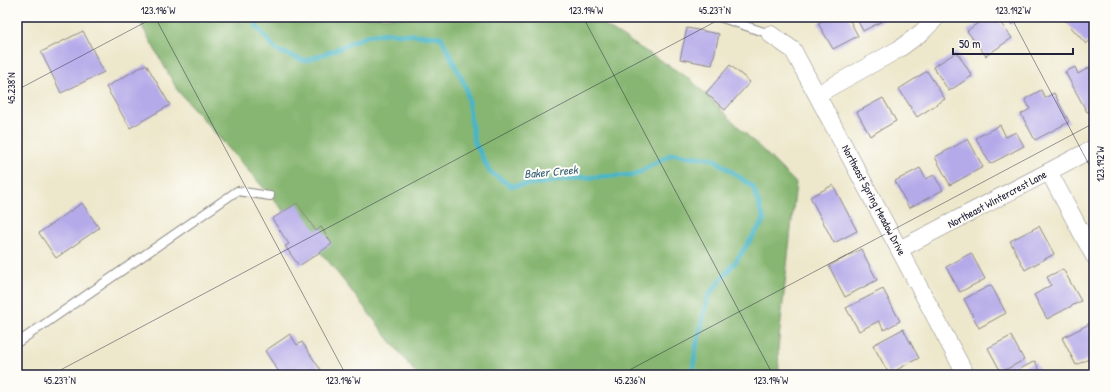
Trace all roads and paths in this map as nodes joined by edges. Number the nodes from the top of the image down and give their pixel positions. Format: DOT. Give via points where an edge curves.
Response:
graph roads {
  1 [pos="719,17"];
  2 [pos="937,17"];
  3 [pos="770,34"];
  4 [pos="818,94"];
  5 [pos="1094,148"];
  6 [pos="1049,172"];
  7 [pos="270,196"];
  8 [pos="900,249"];
  9 [pos="1094,256"];
  10 [pos="17,344"];
  11 [pos="966,375"];
  1 -- 3 [label="lane"];
  2 -- 4 [label="street" via="899,49"];
  3 -- 4 [label="street, Northeast Spring Meadow Drive" via="793,50"];
  4 -- 8 [label="street, Northeast Spring Meadow Drive"];
  5 -- 6 [label="street, Northeast Wintercrest Lane"];
  6 -- 8 [label="street, Northeast Wintercrest Lane"];
  6 -- 9 [label="street"];
  7 -- 10 [label="lane" via="237,191"];
  8 -- 11 [label="street, Northeast Spring Meadow Drive"];
}
